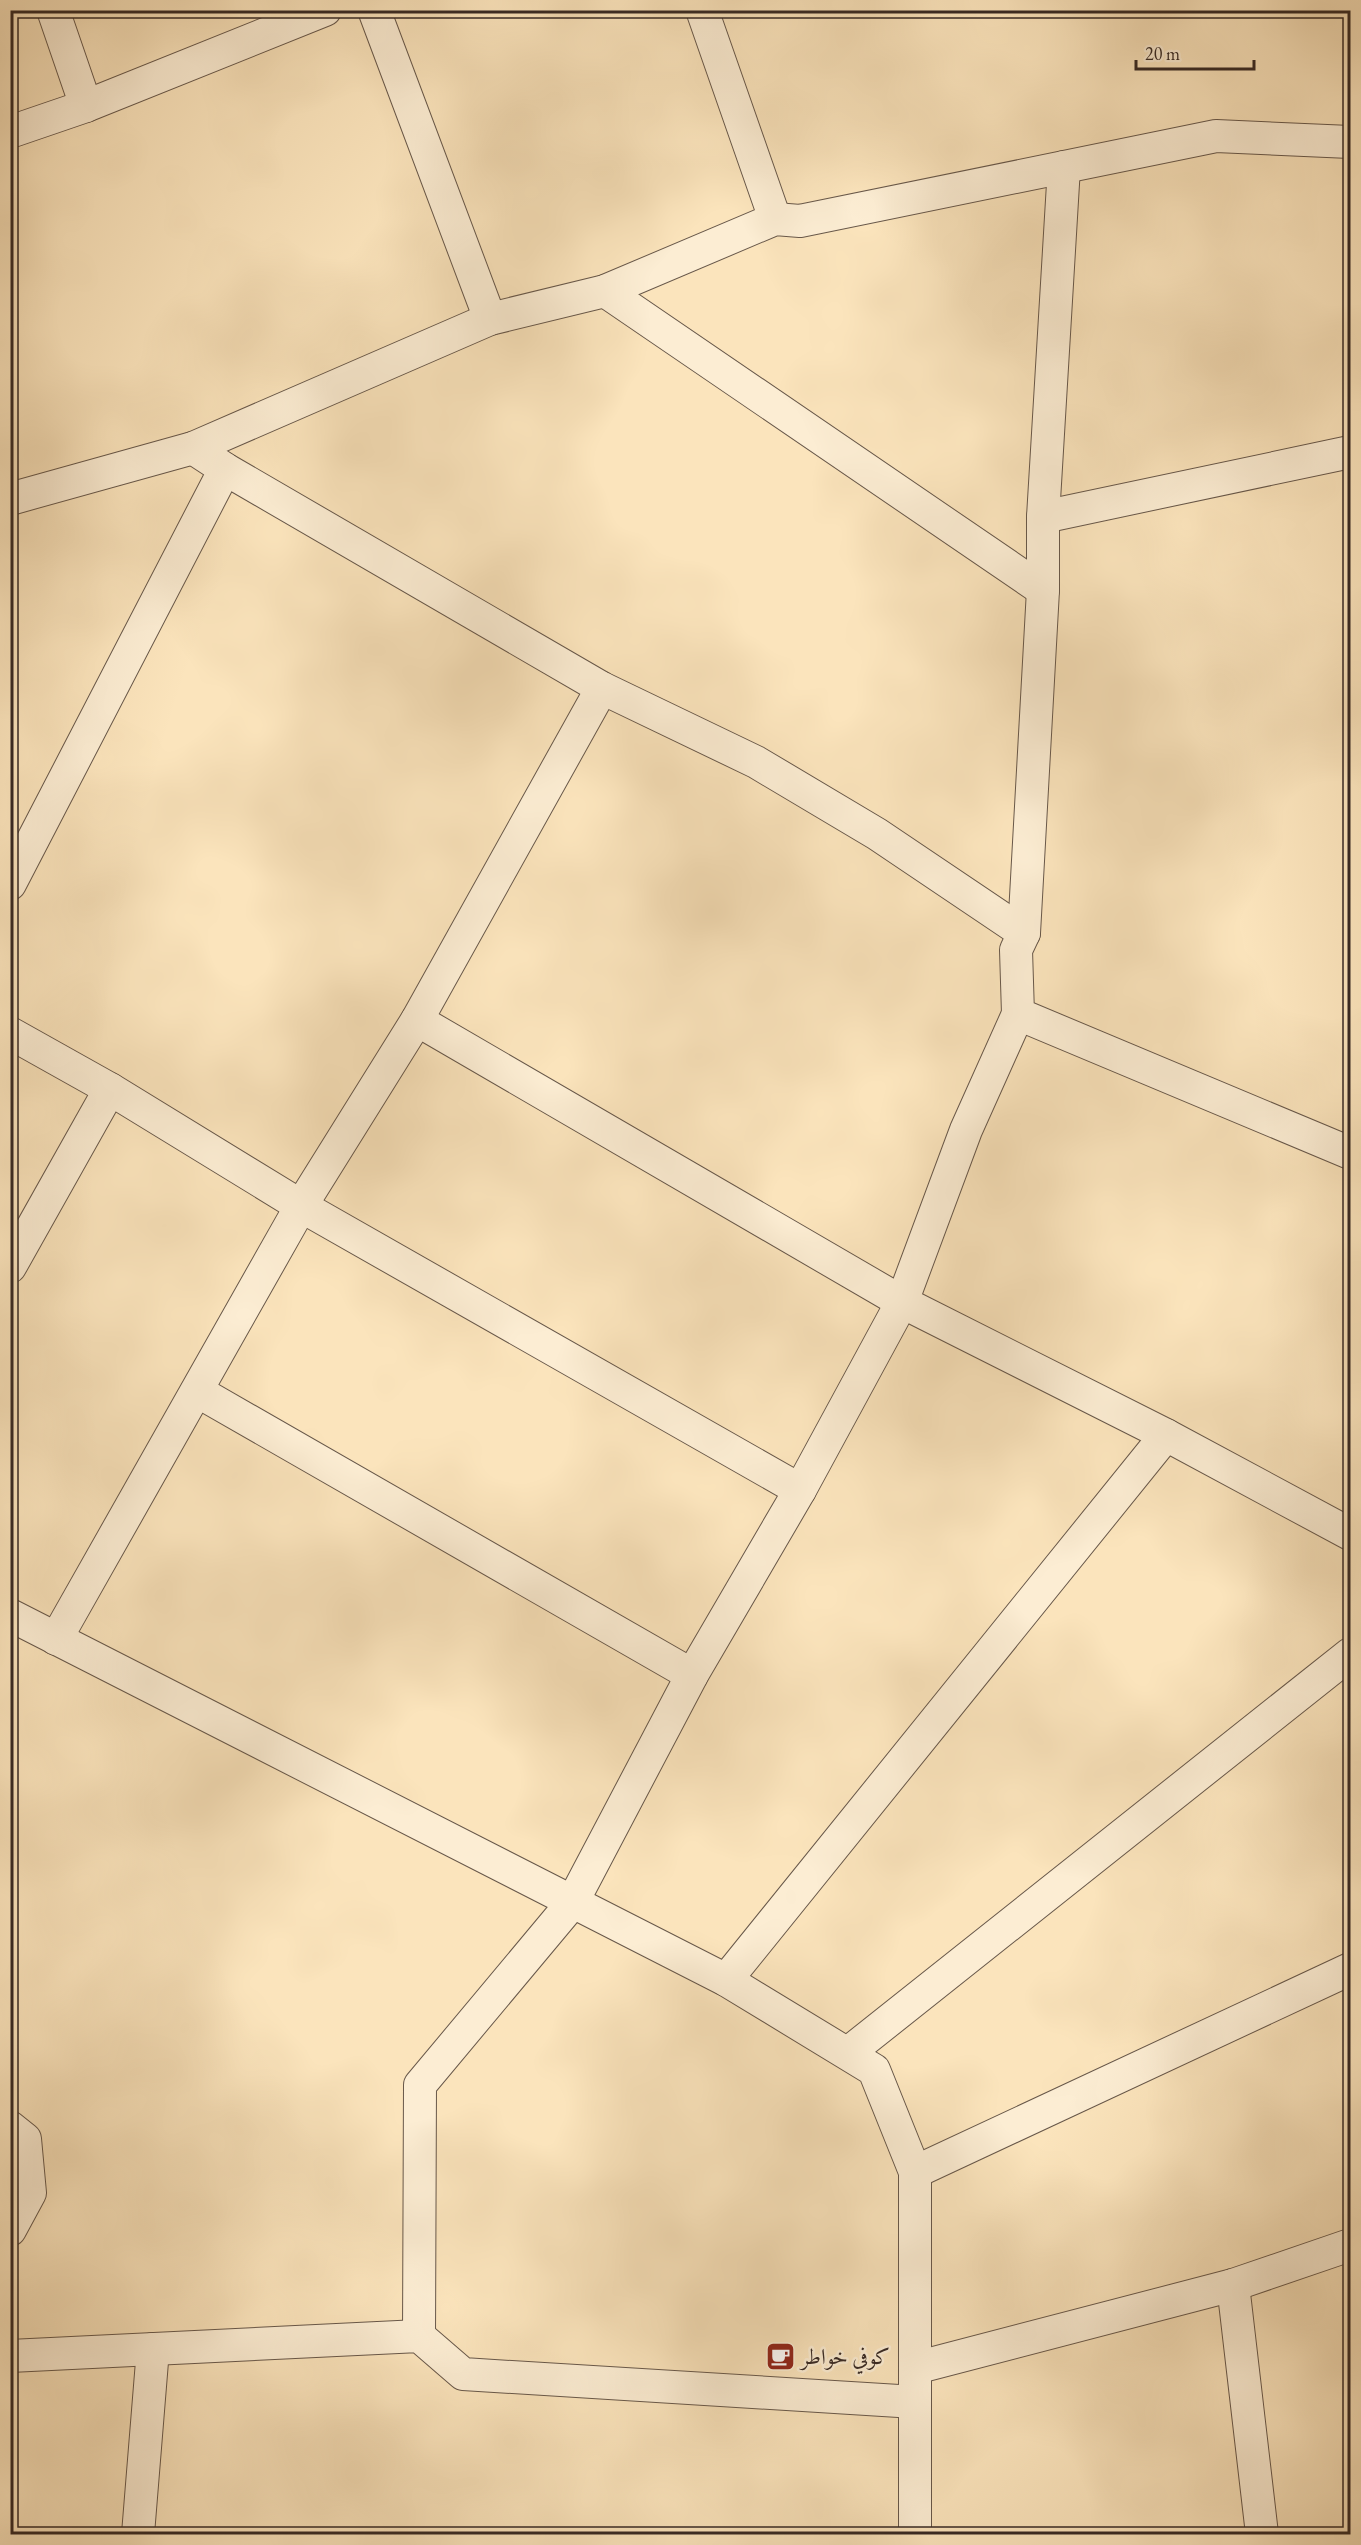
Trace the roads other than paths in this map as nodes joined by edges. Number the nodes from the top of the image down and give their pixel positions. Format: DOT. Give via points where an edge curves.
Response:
graph roads {
  1 [pos="53,10"];
  2 [pos="325,10"];
  3 [pos="374,10"];
  4 [pos="702,10"];
  5 [pos="86,106"];
  6 [pos="10,132"];
  7 [pos="1350,142"];
  8 [pos="1064,167"];
  9 [pos="775,219"];
  10 [pos="605,291"];
  11 [pos="490,319"];
  12 [pos="193,448"];
  13 [pos="1350,452"];
  14 [pos="225,469"];
  15 [pos="10,499"];
  16 [pos="1043,517"];
  17 [pos="1043,590"];
  18 [pos="603,688"];
  19 [pos="10,884"];
  20 [pos="1024,933"];
  21 [pos="1018,1014"];
  22 [pos="417,1020"];
  23 [pos="10,1033"];
  24 [pos="110,1089"];
  25 [pos="1350,1153"];
  26 [pos="301,1206"];
  27 [pos="10,1267"];
  28 [pos="902,1302"];
  29 [pos="197,1391"];
  30 [pos="1166,1435"];
  31 [pos="800,1490"];
  32 [pos="1350,1534"];
  33 [pos="10,1615"];
  34 [pos="56,1639"];
  35 [pos="1350,1654"];
  36 [pos="692,1675"];
  37 [pos="572,1902"];
  38 [pos="1350,1969"];
  39 [pos="726,1980"];
  40 [pos="848,2053"];
  41 [pos="10,2127"];
  42 [pos="915,2172"];
  43 [pos="10,2230"];
  44 [pos="1350,2245"];
  45 [pos="1233,2285"];
  46 [pos="419,2336"];
  47 [pos="153,2349"];
  48 [pos="10,2356"];
  49 [pos="915,2368"];
  50 [pos="915,2402"];
  51 [pos="1261,2534"];
  52 [pos="138,2535"];
  53 [pos="915,2535"];
  1 -- 5 [label="street"];
  2 -- 5 [label="street"];
  3 -- 11 [label="street"];
  4 -- 9 [label="street"];
  5 -- 6 [label="street"];
  7 -- 8 [label="street" via="1216,136"];
  8 -- 9 [label="street" via="800,221"];
  8 -- 16 [label="street"];
  9 -- 10 [label="street"];
  10 -- 11 [label="street"];
  10 -- 17 [label="street"];
  11 -- 12 [label="street"];
  12 -- 14 [label="street"];
  12 -- 15 [label="street"];
  13 -- 16 [label="street"];
  14 -- 18 [label="street"];
  14 -- 19 [label="street"];
  16 -- 17 [label="street"];
  17 -- 20 [label="street"];
  18 -- 20 [label="street" via="756,762 877,834"];
  18 -- 22 [label="street"];
  20 -- 21 [label="street" via="1016,950"];
  21 -- 25 [label="street"];
  21 -- 28 [label="street" via="966,1130"];
  22 -- 26 [label="street"];
  22 -- 28 [label="street"];
  23 -- 24 [label="street"];
  24 -- 26 [label="street"];
  24 -- 27 [label="street"];
  26 -- 29 [label="street"];
  26 -- 31 [label="street"];
  28 -- 30 [label="street"];
  28 -- 31 [label="street"];
  29 -- 34 [label="street"];
  29 -- 36 [label="street"];
  30 -- 32 [label="street"];
  30 -- 39 [label="street"];
  31 -- 36 [label="street"];
  33 -- 34 [label="street"];
  34 -- 37 [label="street"];
  35 -- 40 [label="street"];
  36 -- 37 [label="street"];
  37 -- 39 [label="street"];
  37 -- 46 [label="street" via="420,2085"];
  38 -- 42 [label="street"];
  39 -- 40 [label="street"];
  40 -- 42 [label="street" via="874,2070"];
  41 -- 43 [label="street" via="26,2139 30,2193"];
  42 -- 49 [label="street"];
  44 -- 45 [label="street"];
  45 -- 49 [label="street"];
  45 -- 51 [label="street"];
  46 -- 47 [label="street"];
  46 -- 50 [label="street" via="463,2374"];
  47 -- 48 [label="street"];
  47 -- 52 [label="street"];
  49 -- 50 [label="street"];
  50 -- 53 [label="street"];
}
